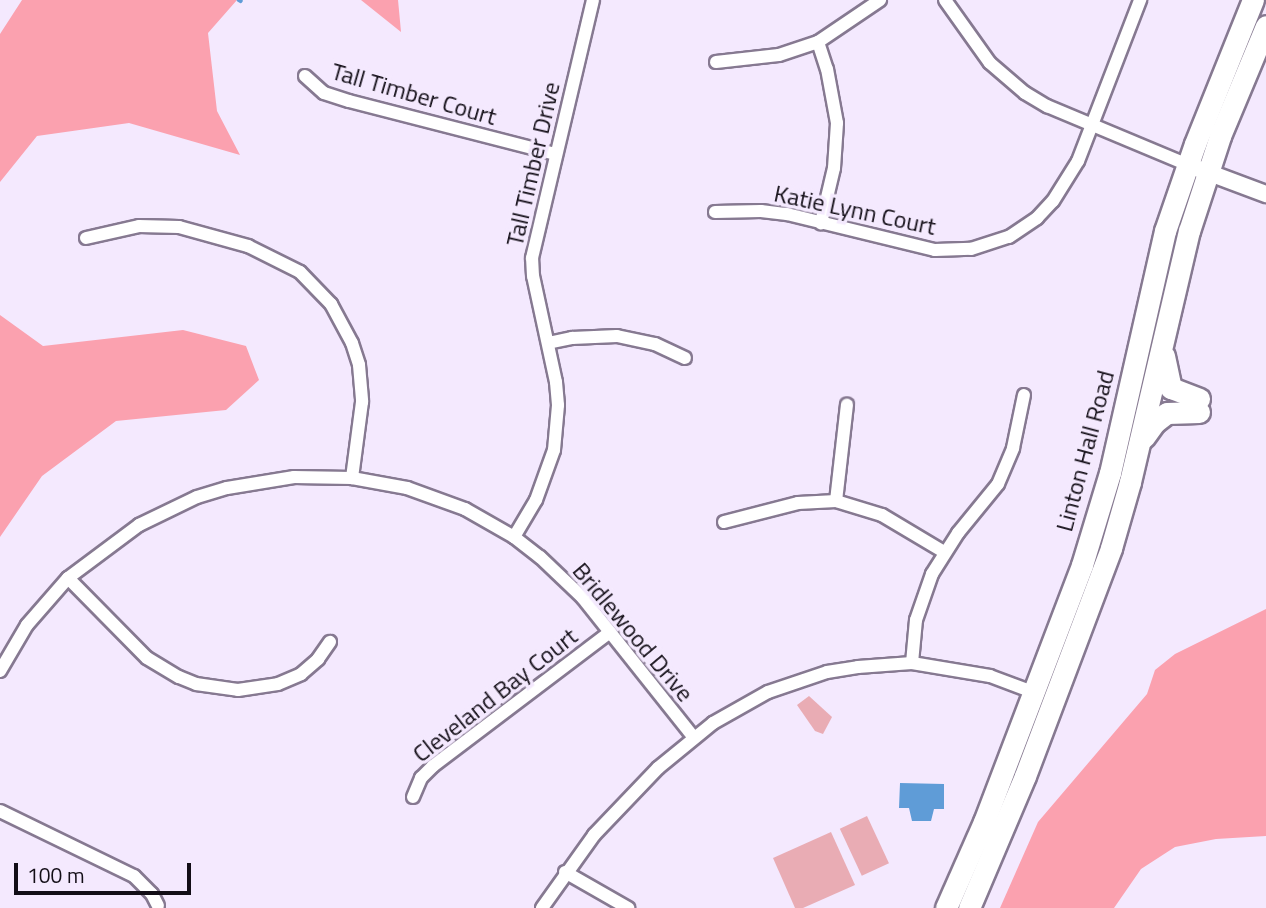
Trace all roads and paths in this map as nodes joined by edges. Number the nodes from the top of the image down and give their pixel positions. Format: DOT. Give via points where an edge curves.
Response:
graph roads {
  1 [pos="593,0"];
  2 [pos="880,0"];
  3 [pos="945,0"];
  4 [pos="1140,0"];
  5 [pos="1253,0"];
  6 [pos="1266,26"];
  7 [pos="818,42"];
  8 [pos="716,62"];
  9 [pos="305,76"];
  10 [pos="1092,125"];
  11 [pos="556,154"];
  12 [pos="1197,168"];
  13 [pos="1266,194"];
  14 [pos="715,212"];
  15 [pos="821,223"];
  16 [pos="86,238"];
  17 [pos="548,343"];
  18 [pos="1162,346"];
  19 [pos="685,358"];
  20 [pos="1024,395"];
  21 [pos="847,405"];
  22 [pos="1139,444"];
  23 [pos="352,478"];
  24 [pos="836,501"];
  25 [pos="724,522"];
  26 [pos="513,537"];
  27 [pos="944,552"];
  28 [pos="68,578"];
  29 [pos="610,632"];
  30 [pos="330,642"];
  31 [pos="912,663"];
  32 [pos="0,671"];
  33 [pos="1034,692"];
  34 [pos="1054,699"];
  35 [pos="694,738"];
  36 [pos="413,797"];
  37 [pos="0,811"];
  38 [pos="565,872"];
  39 [pos="158,906"];
  40 [pos="542,908"];
  41 [pos="628,908"];
  42 [pos="946,908"];
  43 [pos="969,908"];
  1 -- 11 [label="street, Tall Timber Drive"];
  2 -- 7 [label="street"];
  3 -- 10 [label="street" via="974,44 1005,77 1047,106"];
  4 -- 10 [label="street, Katie Lynn Court"];
  5 -- 12 [label="main road, Linton Hall Road"];
  6 -- 12 [label="main road, Linton Hall Road"];
  7 -- 8 [label="street" via="768,57"];
  7 -- 15 [label="street" via="837,123 834,168"];
  9 -- 11 [label="street, Tall Timber Court" via="324,93 349,101"];
  10 -- 12 [label="street"];
  10 -- 15 [label="street, Katie Lynn Court" via="1078,161 1053,201 1027,226 990,244 935,250"];
  11 -- 17 [label="street, Tall Timber Drive" via="533,258"];
  12 -- 13 [label="street"];
  12 -- 18 [label="main road, Linton Hall Road" via="1189,231"];
  12 -- 33 [label="main road, Linton Hall Road" via="1165,231 1107,480 1073,590"];
  14 -- 15 [label="street, Katie Lynn Court" via="761,211"];
  16 -- 23 [label="street" via="139,226 179,227 248,246 300,272 337,314 359,365 362,402"];
  17 -- 19 [label="street" via="592,335 617,336 655,344"];
  17 -- 26 [label="street, Tall Timber Drive" via="558,404 554,450 536,500"];
  18 -- 22 [label="main road, Linton Hall Road"];
  18 -- 22 [label="main road" via="1169,386 1199,406 1164,414"];
  20 -- 27 [label="street" via="1013,448 998,484"];
  21 -- 24 [label="street"];
  22 -- 34 [label="main road, Linton Hall Road" via="1107,558"];
  23 -- 26 [label="street, Bridlewood Drive" via="436,497"];
  23 -- 28 [label="street, Bridlewood Drive" via="258,481 197,498 139,525"];
  24 -- 25 [label="street" via="798,503"];
  24 -- 27 [label="street" via="882,515"];
  26 -- 29 [label="street, Bridlewood Drive" via="559,574"];
  27 -- 31 [label="street" via="916,620"];
  28 -- 30 [label="street" via="147,658 196,684 238,690 278,684 301,674"];
  28 -- 32 [label="street, Bridlewood Drive" via="27,625"];
  29 -- 35 [label="street, Bridlewood Drive"];
  29 -- 36 [label="street, Cleveland Bay Court" via="433,766 421,778"];
  31 -- 33 [label="street" via="990,676"];
  31 -- 35 [label="street" via="858,667 798,681 740,706"];
  33 -- 34 [label="street"];
  33 -- 42 [label="main road, Linton Hall Road"];
  34 -- 43 [label="main road, Linton Hall Road"];
  35 -- 38 [label="street" via="628,797"];
  37 -- 39 [label="street" via="134,876"];
  38 -- 40 [label="street"];
  38 -- 41 [label="street"];
}
